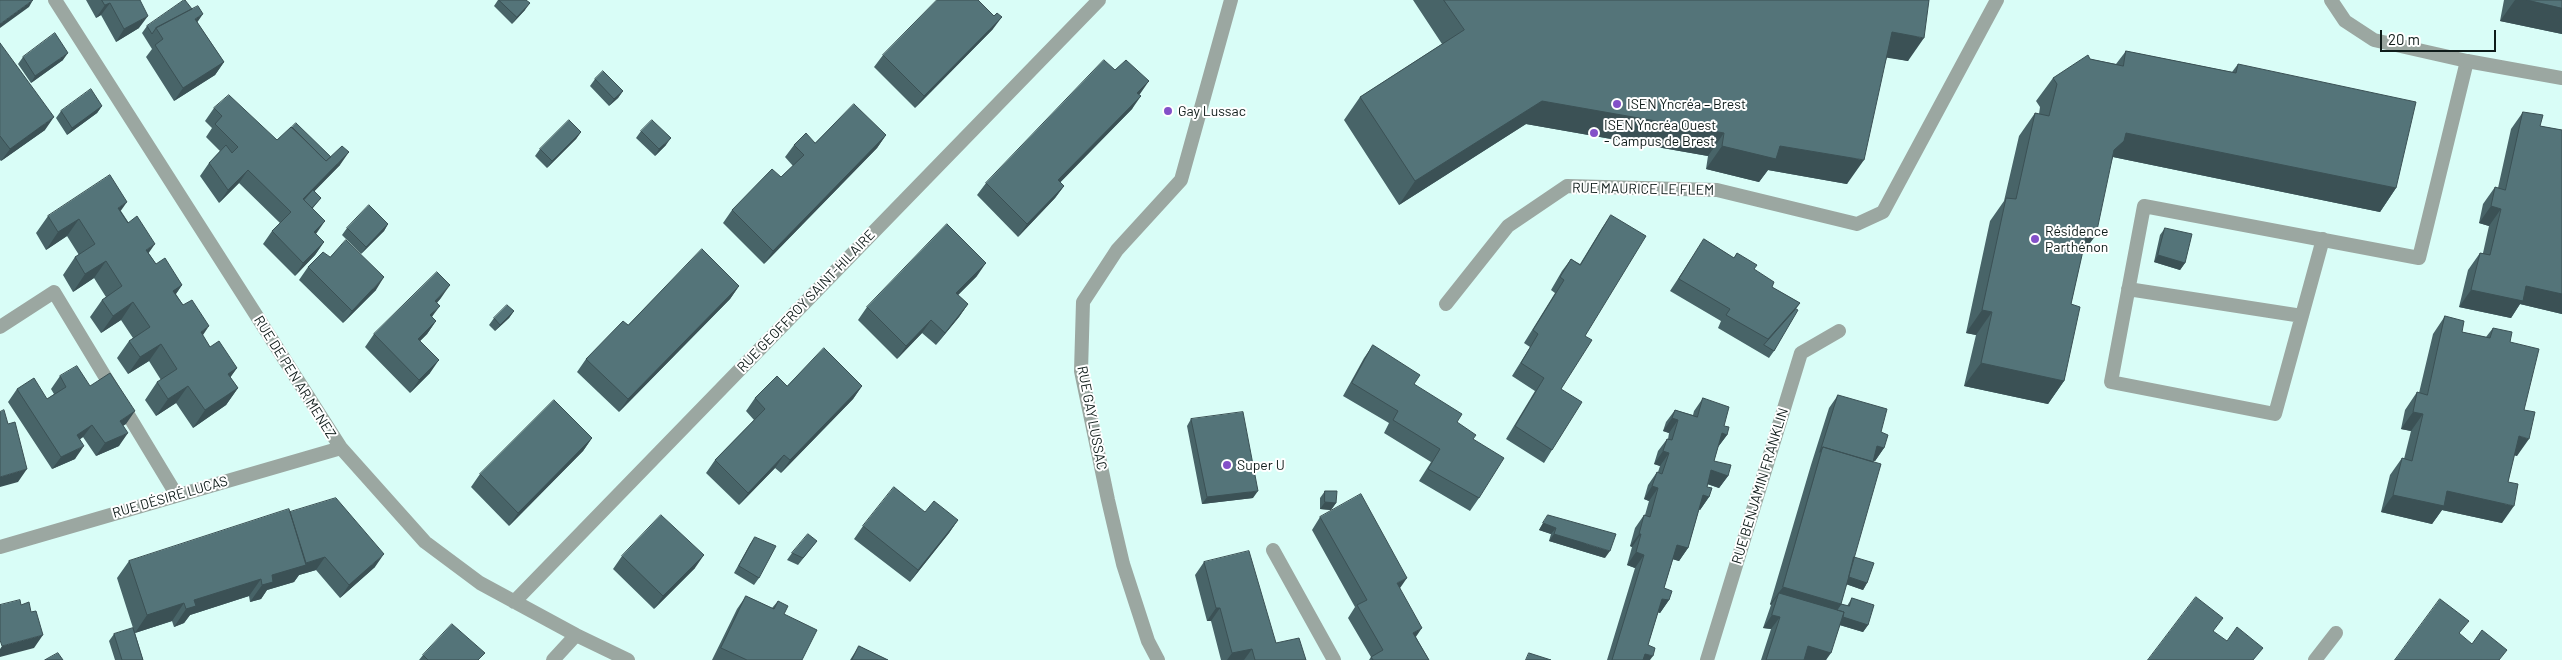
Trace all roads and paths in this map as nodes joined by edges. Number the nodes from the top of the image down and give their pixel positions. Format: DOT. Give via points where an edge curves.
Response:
graph roads {
  1 [pos="55,0"];
  2 [pos="1099,0"];
  3 [pos="1231,0"];
  4 [pos="1997,0"];
  5 [pos="2331,0"];
  6 [pos="2468,62"];
  7 [pos="2562,78"];
  8 [pos="2323,240"];
  9 [pos="2128,289"];
  10 [pos="1446,304"];
  11 [pos="2302,316"];
  12 [pos="0,327"];
  13 [pos="1839,331"];
  14 [pos="341,448"];
  15 [pos="176,494"];
  16 [pos="0,547"];
  17 [pos="1273,550"];
  18 [pos="514,602"];
  19 [pos="2336,634"];
  20 [pos="576,635"];
  21 [pos="553,660"];
  22 [pos="628,660"];
  23 [pos="1158,660"];
  24 [pos="1334,660"];
  25 [pos="1707,660"];
  26 [pos="2315,660"];
  1 -- 14 [label="street, RUE DE PEN AR MENEZ"];
  2 -- 18 [label="street, RUE GEOFFROY SAINT-HILAIRE"];
  3 -- 23 [label="street, RUE GAY LUSSAC" via="1181,180 1117,250 1082,302 1081,370 1104,482 1123,564 1148,641"];
  4 -- 10 [label="street, RUE MAURICE LE FLEM" via="1883,212 1857,224 1717,190 1567,186 1508,226"];
  5 -- 6 [label="street" via="2345,21 2374,40"];
  6 -- 7 [label="street"];
  6 -- 8 [label="street" via="2419,258"];
  8 -- 9 [label="street" via="2144,206"];
  8 -- 11 [label="street"];
  9 -- 11 [label="street"];
  9 -- 11 [label="street" via="2111,382 2276,414"];
  12 -- 15 [label="street" via="54,292"];
  13 -- 25 [label="street, RUE BENJAMIN FRANKLIN" via="1801,353"];
  14 -- 15 [label="street, RUE DÉSIRÉ LUCAS"];
  14 -- 18 [label="street, RUE DE PEN AR MENEZ" via="425,542 480,583"];
  15 -- 16 [label="street, RUE DÉSIRÉ LUCAS"];
  17 -- 24 [label="street"];
  18 -- 20 [label="street, RUE DE PEN AR MENEZ"];
  19 -- 26 [label="street"];
  20 -- 21 [label="street"];
  20 -- 22 [label="street, RUE DE PEN AR MENEZ"];
}
